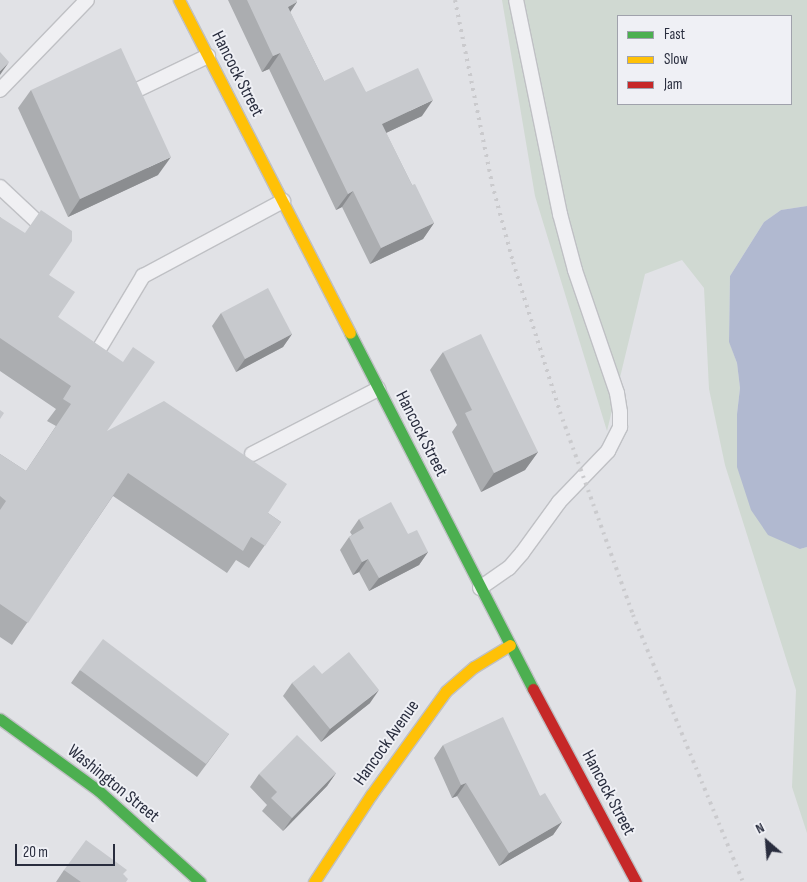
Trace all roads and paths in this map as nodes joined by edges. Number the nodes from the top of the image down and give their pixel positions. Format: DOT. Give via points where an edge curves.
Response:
graph roads {
  1 [pos="87,0"];
  2 [pos="179,0"];
  3 [pos="516,0"];
  4 [pos="208,56"];
  5 [pos="0,90"];
  6 [pos="138,90"];
  7 [pos="0,187"];
  8 [pos="282,201"];
  9 [pos="54,236"];
  10 [pos="101,346"];
  11 [pos="378,389"];
  12 [pos="252,454"];
  13 [pos="480,588"];
  14 [pos="510,645"];
  15 [pos="0,719"];
  16 [pos="200,882"];
  17 [pos="314,882"];
  18 [pos="636,882"];
  1 -- 5 [label="lane"];
  2 -- 4 [label="main road, Hancock Street"];
  3 -- 13 [label="lane" via="560,214 575,270 617,393 620,428 608,451 559,502 509,568"];
  4 -- 6 [label="lane"];
  4 -- 8 [label="main road, Hancock Street"];
  7 -- 9 [label="lane"];
  8 -- 10 [label="lane" via="143,276"];
  8 -- 11 [label="main road, Hancock Street"];
  11 -- 12 [label="lane"];
  11 -- 13 [label="main road, Hancock Street"];
  13 -- 14 [label="main road, Hancock Street"];
  14 -- 17 [label="main road, Hancock Avenue" via="474,667 446,691 371,795"];
  14 -- 18 [label="main road, Hancock Street"];
  15 -- 16 [label="main road, Washington Street" via="99,791"];
}
